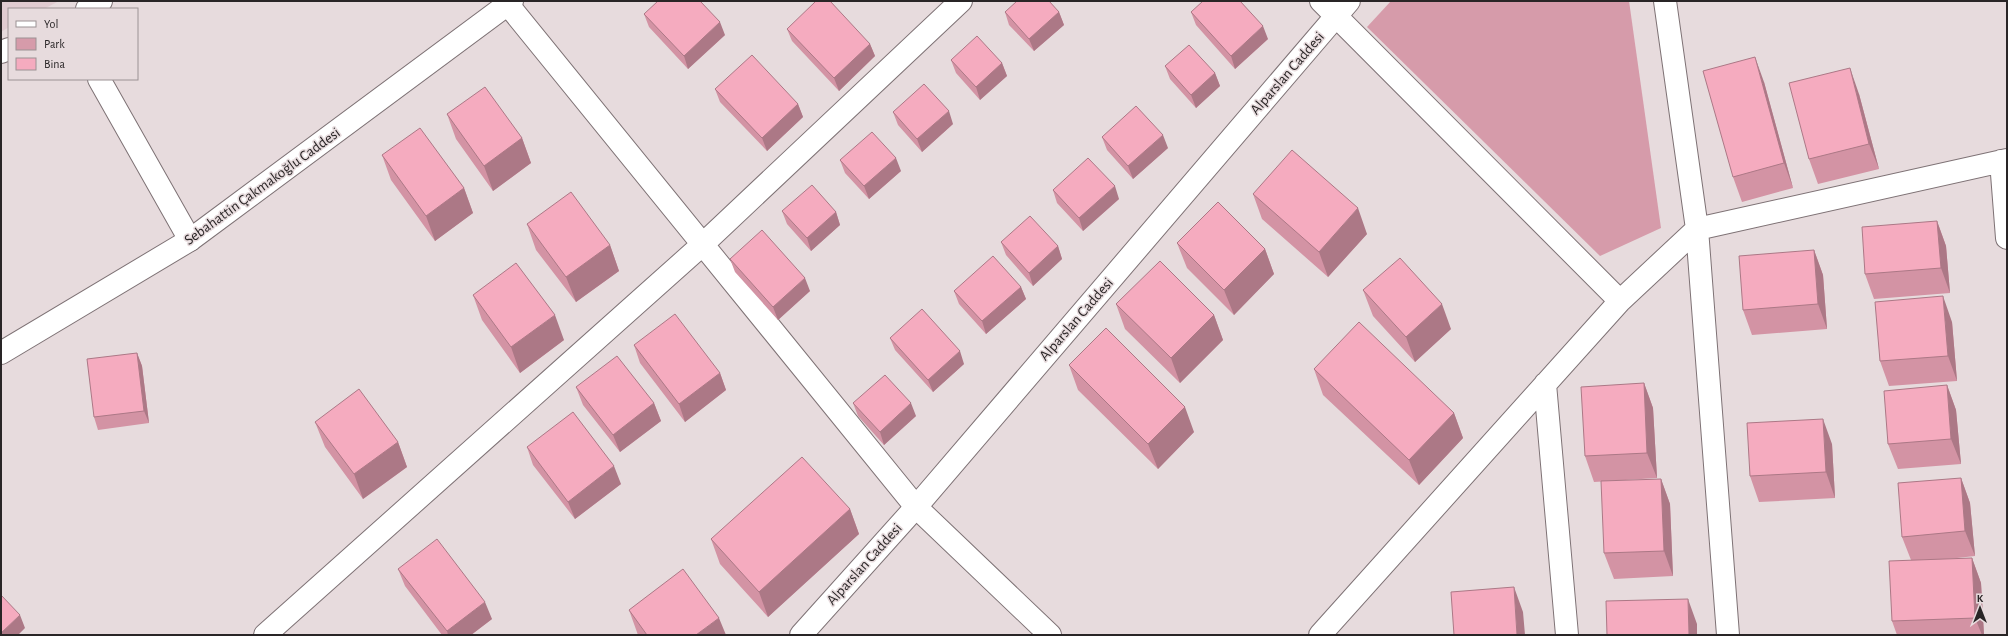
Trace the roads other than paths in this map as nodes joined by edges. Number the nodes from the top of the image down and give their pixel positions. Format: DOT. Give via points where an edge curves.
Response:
graph roads {
  1 [pos="101,1"];
  2 [pos="961,1"];
  3 [pos="1665,1"];
  4 [pos="508,2"];
  5 [pos="1335,6"];
  6 [pos="89,8"];
  7 [pos="100,80"];
  8 [pos="2004,160"];
  9 [pos="1697,229"];
  10 [pos="2007,238"];
  11 [pos="190,240"];
  12 [pos="702,245"];
  13 [pos="1620,301"];
  14 [pos="1,353"];
  15 [pos="1544,384"];
  16 [pos="916,507"];
  17 [pos="265,635"];
  18 [pos="801,635"];
  19 [pos="1050,635"];
  20 [pos="1320,635"];
  21 [pos="1567,635"];
  22 [pos="1728,635"];
  1 -- 6 [label="street"];
  2 -- 12 [label="street"];
  3 -- 9 [label="street"];
  4 -- 11 [label="street, Sebahattin Çakmakoğlu Caddesi"];
  4 -- 12 [label="street"];
  5 -- 13 [label="street"];
  5 -- 16 [label="street, Alparslan Caddesi"];
  7 -- 11 [label="street"];
  8 -- 9 [label="street"];
  8 -- 10 [label="street"];
  9 -- 13 [label="street"];
  9 -- 22 [label="street"];
  11 -- 14 [label="street, Sebahattin Çakmakoğlu Caddesi"];
  12 -- 16 [label="street"];
  12 -- 17 [label="street"];
  13 -- 15 [label="street"];
  15 -- 20 [label="street"];
  15 -- 21 [label="street"];
  16 -- 18 [label="street, Alparslan Caddesi"];
  16 -- 19 [label="street"];
}
